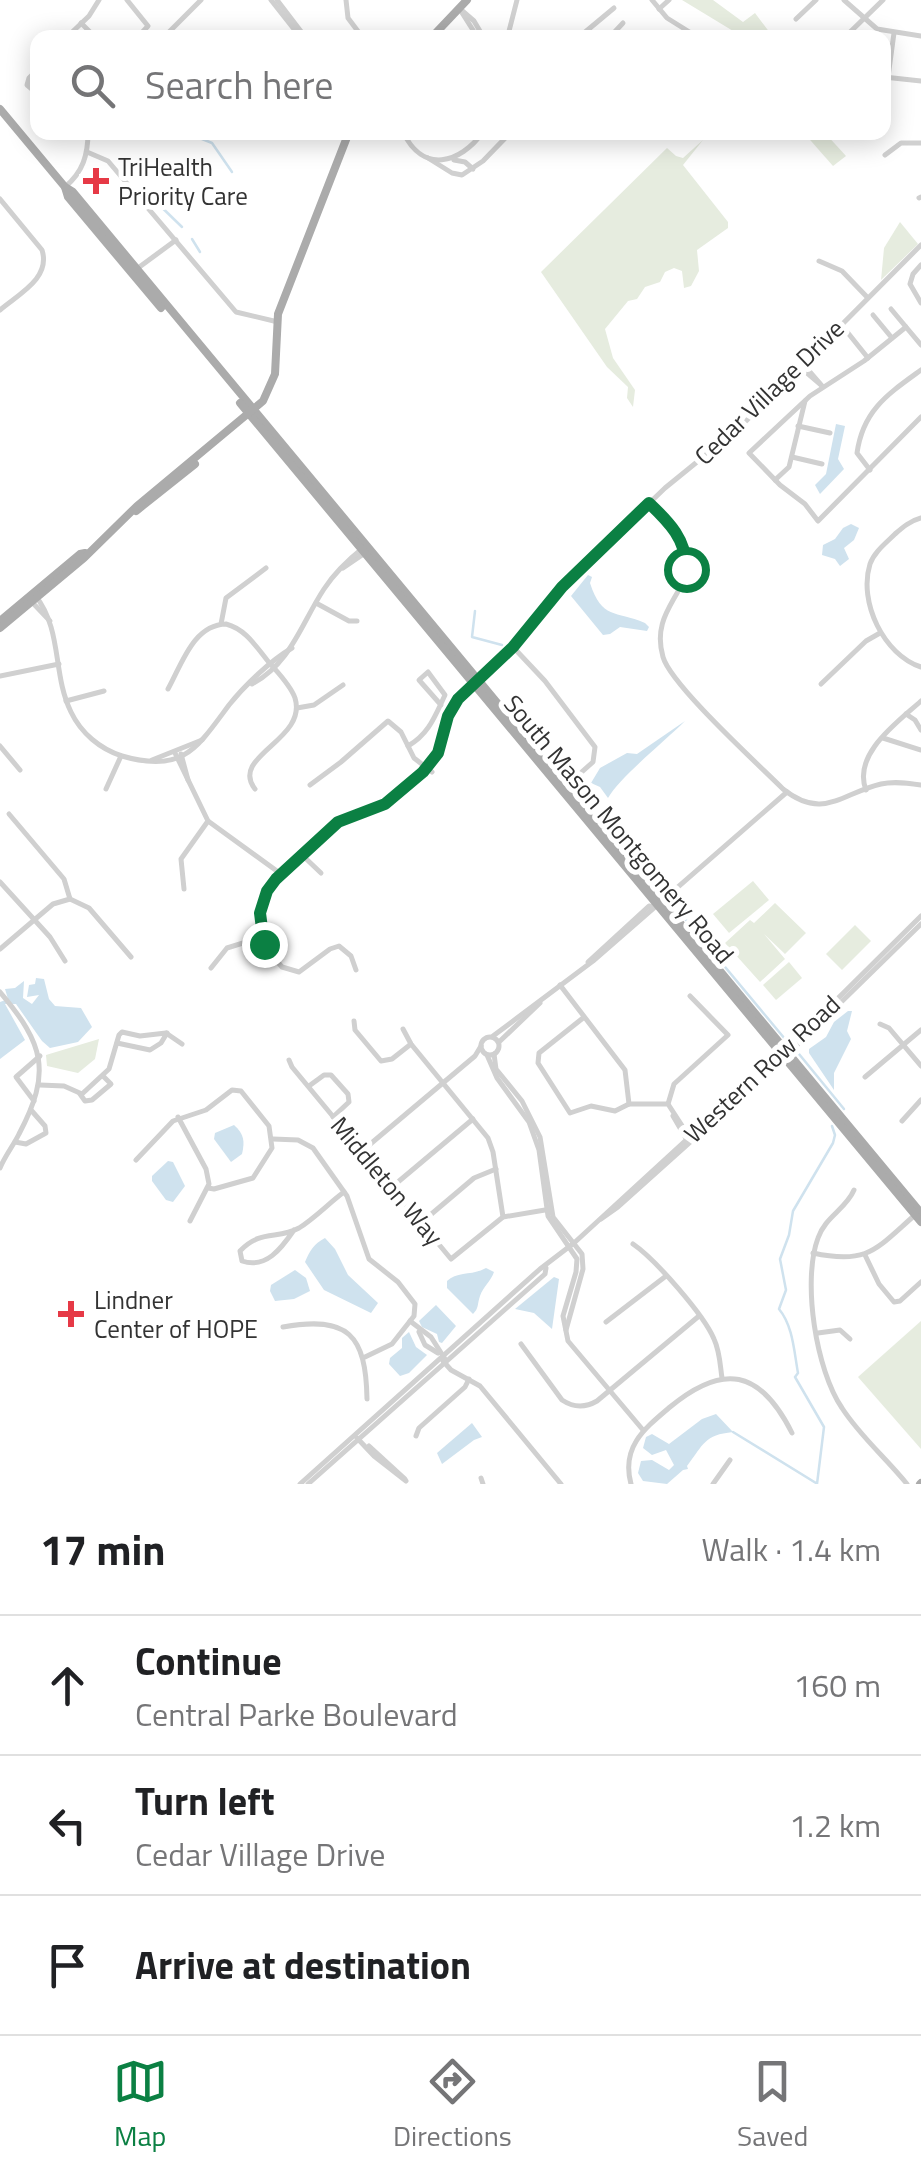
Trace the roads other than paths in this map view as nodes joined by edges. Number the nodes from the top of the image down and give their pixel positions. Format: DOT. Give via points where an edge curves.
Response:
graph roads {
  1 [pos="85,0"];
  2 [pos="99,0"];
  3 [pos="127,0"];
  4 [pos="201,0"];
  5 [pos="274,0"];
  6 [pos="346,0"];
  7 [pos="467,0"];
  8 [pos="518,0"];
  9 [pos="652,0"];
  10 [pos="669,0"];
  11 [pos="816,0"];
  12 [pos="844,0"];
  13 [pos="883,0"];
  14 [pos="92,7"];
  15 [pos="459,8"];
  16 [pos="614,8"];
  17 [pos="660,9"];
  18 [pos="796,19"];
  19 [pos="863,20"];
  20 [pos="81,23"];
  21 [pos="623,23"];
  22 [pos="74,30"];
  23 [pos="88,30"];
  24 [pos="144,30"];
  25 [pos="171,30"];
  26 [pos="298,30"];
  27 [pos="358,30"];
  28 [pos="437,30"];
  29 [pos="477,30"];
  30 [pos="509,30"];
  31 [pos="588,30"];
  32 [pos="616,30"];
  33 [pos="682,30"];
  34 [pos="852,30"];
  35 [pos="881,30"];
  36 [pos="891,32"];
  37 [pos="894,33"];
  38 [pos="921,36"];
  39 [pos="891,50"];
  40 [pos="891,78"];
  41 [pos="921,81"];
  42 [pos="0,108"];
  43 [pos="88,140"];
  44 [pos="345,140"];
  45 [pos="408,140"];
  46 [pos="477,140"];
  47 [pos="503,140"];
  48 [pos="921,142"];
  49 [pos="87,152"];
  50 [pos="885,155"];
  51 [pos="428,158"];
  52 [pos="450,159"];
  53 [pos="473,168"];
  54 [pos="65,188"];
  55 [pos="0,199"];
  56 [pos="176,240"];
  57 [pos="921,245"];
  58 [pos="152,260"];
  59 [pos="820,261"];
  60 [pos="921,265"];
  61 [pos="135,268"];
  62 [pos="144,279"];
  63 [pos="868,297"];
  64 [pos="921,303"];
  65 [pos="891,309"];
  66 [pos="0,310"];
  67 [pos="873,315"];
  68 [pos="278,322"];
  69 [pos="906,328"];
  70 [pos="848,333"];
  71 [pos="892,338"];
  72 [pos="921,345"];
  73 [pos="868,358"];
  74 [pos="802,366"];
  75 [pos="921,370"];
  76 [pos="822,386"];
  77 [pos="805,400"];
  78 [pos="251,413"];
  79 [pos="921,417"];
  80 [pos="798,426"];
  81 [pos="830,433"];
  82 [pos="792,457"];
  83 [pos="822,464"];
  84 [pos="870,470"];
  85 [pos="775,480"];
  86 [pos="649,503"];
  87 [pos="921,518"];
  88 [pos="365,550"];
  89 [pos="266,568"];
  90 [pos="33,597"];
  91 [pos="316,604"];
  92 [pos="357,622"];
  93 [pos="0,624"];
  94 [pos="221,624"];
  95 [pos="880,633"];
  96 [pos="513,647"];
  97 [pos="59,664"];
  98 [pos="272,666"];
  99 [pos="921,668"];
  100 [pos="0,676"];
  101 [pos="475,682"];
  102 [pos="342,684"];
  103 [pos="822,684"];
  104 [pos="168,689"];
  105 [pos="104,691"];
  106 [pos="66,701"];
  107 [pos="921,701"];
  108 [pos="441,704"];
  109 [pos="296,708"];
  110 [pos="906,714"];
  111 [pos="921,730"];
  112 [pos="884,738"];
  113 [pos="0,746"];
  114 [pos="408,746"];
  115 [pos="921,750"];
  116 [pos="178,754"];
  117 [pos="121,756"];
  118 [pos="20,770"];
  119 [pos="430,770"];
  120 [pos="921,784"];
  121 [pos="310,785"];
  122 [pos="566,786"];
  123 [pos="106,789"];
  124 [pos="254,789"];
  125 [pos="866,790"];
  126 [pos="787,792"];
  127 [pos="9,814"];
  128 [pos="208,821"];
  129 [pos="301,854"];
  130 [pos="321,873"];
  131 [pos="280,874"];
  132 [pos="0,882"];
  133 [pos="184,889"];
  134 [pos="70,899"];
  135 [pos="656,904"];
  136 [pos="921,916"];
  137 [pos="35,919"];
  138 [pos="921,924"];
  139 [pos="262,937"];
  140 [pos="0,950"];
  141 [pos="130,956"];
  142 [pos="65,961"];
  143 [pos="210,968"];
  144 [pos="356,970"];
  145 [pos="560,985"];
  146 [pos="2,994"];
  147 [pos="690,996"];
  148 [pos="542,1000"];
  149 [pos="584,1018"];
  150 [pos="354,1020"];
  151 [pos="880,1024"];
  152 [pos="403,1030"];
  153 [pos="921,1030"];
  154 [pos="167,1033"];
  155 [pos="493,1036"];
  156 [pos="116,1042"];
  157 [pos="499,1042"];
  158 [pos="182,1044"];
  159 [pos="411,1044"];
  160 [pos="903,1045"];
  161 [pos="480,1046"];
  162 [pos="489,1054"];
  163 [pos="784,1054"];
  164 [pos="40,1056"];
  165 [pos="475,1056"];
  166 [pos="290,1060"];
  167 [pos="921,1066"];
  168 [pos="103,1075"];
  169 [pos="865,1077"];
  170 [pos="444,1083"];
  171 [pos="40,1084"];
  172 [pos="308,1086"];
  173 [pos="80,1094"];
  174 [pos="921,1100"];
  175 [pos="34,1101"];
  176 [pos="629,1104"];
  177 [pos="668,1104"];
  178 [pos="30,1110"];
  179 [pos="178,1117"];
  180 [pos="334,1117"];
  181 [pos="473,1119"];
  182 [pos="902,1121"];
  183 [pos="273,1139"];
  184 [pos="689,1139"];
  185 [pos="14,1142"];
  186 [pos="362,1151"];
  187 [pos="136,1160"];
  188 [pos="0,1168"];
  189 [pos="496,1169"];
  190 [pos="392,1187"];
  191 [pos="208,1188"];
  192 [pos="854,1190"];
  193 [pos="344,1192"];
  194 [pos="549,1209"];
  195 [pos="920,1214"];
  196 [pos="503,1217"];
  197 [pos="190,1220"];
  198 [pos="421,1222"];
  199 [pos="294,1230"];
  200 [pos="633,1244"];
  201 [pos="570,1245"];
  202 [pos="814,1253"];
  203 [pos="865,1255"];
  204 [pos="666,1276"];
  205 [pos="921,1282"];
  206 [pos="699,1316"];
  207 [pos="410,1321"];
  208 [pos="606,1322"];
  209 [pos="283,1327"];
  210 [pos="818,1334"];
  211 [pos="850,1339"];
  212 [pos="521,1344"];
  213 [pos="365,1357"];
  214 [pos="443,1359"];
  215 [pos="722,1378"];
  216 [pos="469,1379"];
  217 [pos="608,1392"];
  218 [pos="367,1399"];
  219 [pos="643,1430"];
  220 [pos="792,1433"];
  221 [pos="358,1436"];
  222 [pos="416,1436"];
  223 [pos="730,1460"];
  224 [pos="300,1484"];
  225 [pos="308,1484"];
  226 [pos="561,1484"];
  227 [pos="631,1484"];
  228 [pos="713,1484"];
  229 [pos="906,1484"];
  1 -- 14 [label="street"];
  2 -- 14 [label="street"];
  3 -- 24 [label="street" via="147,20"];
  4 -- 25 [label="street"];
  5 -- 26 [label="street"];
  6 -- 27 [label="street"];
  7 -- 15 [label="main road"];
  8 -- 30 [label="street"];
  9 -- 17 [label="street"];
  10 -- 17 [label="street"];
  11 -- 18 [label="street"];
  12 -- 19 [label="street"];
  13 -- 19 [label="street"];
  14 -- 20 [label="street"];
  15 -- 28 [label="main road"];
  15 -- 29 [label="street"];
  16 -- 31 [label="street"];
  17 -- 33 [label="street"];
  19 -- 34 [label="street"];
  19 -- 35 [label="street"];
  20 -- 22 [label="street"];
  20 -- 23 [label="street"];
  21 -- 32 [label="street"];
  36 -- 37 [label="street"];
  37 -- 38 [label="street"];
  37 -- 39 [label="street"];
  40 -- 41 [label="street"];
  42 -- 54 [label="main road"];
  43 -- 49 [label="street"];
  44 -- 68 [label="main road"];
  45 -- 51 [label="street"];
  46 -- 52 [label="street"];
  47 -- 53 [label="street"];
  48 -- 50 [label="street" via="902,143"];
  49 -- 54 [label="street"];
  49 -- 56 [label="street" via="108,161"];
  51 -- 52 [label="street"];
  51 -- 53 [label="street" via="454,174"];
  52 -- 53 [label="street"];
  54 -- 61 [label="main road"];
  54 -- 78 [label="main road"];
  55 -- 66 [label="street" via="45,258 38,278"];
  56 -- 58 [label="street"];
  56 -- 68 [label="street" via="236,312"];
  57 -- 63 [label="street, Cedar Village Drive"];
  58 -- 61 [label="street"];
  58 -- 62 [label="street"];
  59 -- 63 [label="street" via="842,271"];
  60 -- 64 [label="street" via="910,284"];
  61 -- 62 [label="main road"];
  62 -- 78 [label="main road"];
  63 -- 74 [label="street, Cedar Village Drive"];
  65 -- 69 [label="street"];
  67 -- 71 [label="street"];
  68 -- 78 [label="main road" via="274,378"];
  69 -- 71 [label="street"];
  69 -- 72 [label="street"];
  70 -- 73 [label="street"];
  71 -- 73 [label="street"];
  73 -- 76 [label="street"];
  74 -- 76 [label="street"];
  74 -- 86 [label="street, Cedar Village Drive"];
  75 -- 84 [label="street" via="862,424 857,453"];
  76 -- 77 [label="street"];
  77 -- 80 [label="street"];
  77 -- 85 [label="street" via="749,454"];
  78 -- 88 [label="main road, South Mason Montgomery Road"];
  78 -- 90 [label="main road"];
  79 -- 84 [label="street"];
  80 -- 81 [label="street"];
  80 -- 82 [label="street"];
  82 -- 83 [label="street"];
  82 -- 85 [label="street"];
  84 -- 85 [label="street" via="818,521"];
  86 -- 96 [label="street, Cedar Village Drive" via="562,587"];
  86 -- 126 [label="street" via="677,533 686,559 662,628 666,665"];
  87 -- 95 [label="street" via="905,525 870,565"];
  88 -- 91 [label="street" via="331,579"];
  88 -- 101 [label="main road, South Mason Montgomery Road"];
  89 -- 94 [label="street" via="226,598"];
  90 -- 93 [label="main road"];
  90 -- 97 [label="street" via="50,621"];
  91 -- 92 [label="street"];
  91 -- 98 [label="street" via="292,648"];
  94 -- 98 [label="street" via="241,629"];
  94 -- 104 [label="street" via="198,635"];
  95 -- 99 [label="street" via="902,659"];
  95 -- 103 [label="street"];
  96 -- 101 [label="street, Cedar Village Drive"];
  96 -- 122 [label="street" via="596,749 592,764"];
  97 -- 100 [label="street"];
  97 -- 106 [label="street"];
  98 -- 109 [label="street"];
  98 -- 116 [label="street" via="205,738"];
  101 -- 119 [label="street, Cedar Village Drive" via="454,705"];
  101 -- 122 [label="main road, South Mason Montgomery Road"];
  101 -- 135 [label="main road, South Mason Montgomery Road"];
  102 -- 109 [label="street" via="314,706"];
  105 -- 106 [label="street"];
  106 -- 117 [label="street" via="88,736"];
  107 -- 110 [label="street"];
  108 -- 108 [label="street" via="446,692 428,672 419,680"];
  108 -- 114 [label="street" via="429,730"];
  109 -- 124 [label="street" via="289,730 250,769"];
  110 -- 111 [label="street"];
  110 -- 112 [label="street"];
  112 -- 115 [label="street"];
  112 -- 125 [label="street" via="863,766"];
  113 -- 118 [label="street"];
  114 -- 119 [label="street"];
  114 -- 121 [label="street" via="385,721"];
  116 -- 117 [label="street" via="150,760"];
  116 -- 128 [label="street"];
  117 -- 123 [label="street"];
  119 -- 129 [label="street, Cedar Village Drive" via="385,804 338,822"];
  120 -- 125 [label="street"];
  122 -- 135 [label="main road, South Mason Montgomery Road"];
  125 -- 126 [label="street" via="822,804"];
  126 -- 135 [label="street"];
  127 -- 134 [label="street" via="61,875"];
  128 -- 131 [label="street"];
  128 -- 133 [label="street" via="181,859"];
  129 -- 130 [label="street"];
  129 -- 131 [label="street, Cedar Village Drive"];
  131 -- 139 [label="street, Cedar Village Drive" via="262,906"];
  132 -- 137 [label="street"];
  134 -- 137 [label="street"];
  134 -- 141 [label="street" via="86,904"];
  135 -- 145 [label="street"];
  135 -- 163 [label="main road, South Mason Montgomery Road"];
  136 -- 163 [label="street, Western Row Road"];
  137 -- 140 [label="street"];
  137 -- 142 [label="street"];
  138 -- 163 [label="street, Western Row Road"];
  139 -- 143 [label="street" via="227,948"];
  139 -- 144 [label="street" via="288,972 340,946"];
  145 -- 148 [label="street"];
  145 -- 149 [label="street"];
  146 -- 164 [label="street"];
  147 -- 177 [label="street" via="728,1035 674,1084"];
  148 -- 155 [label="street"];
  148 -- 157 [label="street"];
  149 -- 176 [label="street" via="624,1070"];
  149 -- 176 [label="street" via="539,1053 538,1063 570,1113"];
  150 -- 159 [label="street" via="382,1061"];
  151 -- 160 [label="street"];
  152 -- 159 [label="street"];
  153 -- 160 [label="street"];
  154 -- 156 [label="street" via="122,1032"];
  154 -- 156 [label="street" via="150,1050"];
  154 -- 158 [label="street"];
  155 -- 157 [label="street"];
  155 -- 161 [label="street"];
  156 -- 168 [label="street"];
  157 -- 162 [label="street"];
  159 -- 170 [label="street"];
  160 -- 167 [label="street"];
  160 -- 169 [label="street"];
  161 -- 162 [label="street"];
  161 -- 165 [label="street"];
  162 -- 165 [label="street"];
  162 -- 194 [label="street" via="492,1070 531,1121"];
  163 -- 184 [label="street, Western Row Road"];
  163 -- 195 [label="main road, South Mason Montgomery Road"];
  164 -- 171 [label="street"];
  164 -- 175 [label="street" via="16,1077"];
  165 -- 170 [label="street"];
  166 -- 172 [label="street, Middleton Way"];
  168 -- 173 [label="street"];
  168 -- 173 [label="street" via="111,1084 92,1100"];
  170 -- 181 [label="street"];
  170 -- 186 [label="street"];
  171 -- 173 [label="street"];
  171 -- 175 [label="street"];
  172 -- 180 [label="street, Middleton Way"];
  172 -- 180 [label="street" via="324,1075 335,1077 350,1098"];
  174 -- 182 [label="street"];
  175 -- 178 [label="street"];
  176 -- 177 [label="street"];
  177 -- 184 [label="street"];
  178 -- 185 [label="street"];
  178 -- 185 [label="street" via="46,1133 26,1144"];
  179 -- 183 [label="street" via="206,1110 236,1090"];
  179 -- 187 [label="street"];
  179 -- 191 [label="street" via="206,1169"];
  180 -- 186 [label="street, Middleton Way"];
  181 -- 189 [label="street" via="488,1138"];
  181 -- 190 [label="street"];
  183 -- 191 [label="street" via="253,1178"];
  183 -- 193 [label="street" via="306,1143"];
  184 -- 201 [label="street, Western Row Road"];
  185 -- 188 [label="street"];
  186 -- 190 [label="street, Middleton Way"];
  189 -- 196 [label="street"];
  189 -- 198 [label="street" via="474,1178"];
  190 -- 198 [label="street, Middleton Way"];
  191 -- 197 [label="street"];
  192 -- 202 [label="street" via="824,1224"];
  193 -- 199 [label="street"];
  193 -- 207 [label="street" via="369,1258 414,1302"];
  194 -- 196 [label="street, Middleton Way"];
  194 -- 201 [label="street"];
  195 -- 203 [label="street"];
  196 -- 198 [label="street, Middleton Way" via="452,1258"];
  199 -- 199 [label="street" via="250,1240 240,1251 242,1262 270,1258"];
  200 -- 204 [label="street"];
  201 -- 214 [label="street, Western Row Road"];
  201 -- 217 [label="street" via="584,1264 566,1334"];
  202 -- 203 [label="street"];
  202 -- 210 [label="street" via="808,1285"];
  203 -- 205 [label="street" via="894,1302"];
  204 -- 206 [label="street"];
  204 -- 208 [label="street"];
  206 -- 215 [label="street" via="716,1345"];
  206 -- 217 [label="street"];
  207 -- 213 [label="street" via="390,1346"];
  207 -- 214 [label="street"];
  209 -- 213 [label="street" via="329,1324"];
  210 -- 211 [label="street" via="840,1330"];
  210 -- 229 [label="street" via="837,1400"];
  212 -- 217 [label="street" via="567,1403 590,1405"];
  213 -- 218 [label="street"];
  214 -- 216 [label="street"];
  214 -- 221 [label="street, Western Row Road"];
  215 -- 219 [label="street" via="694,1388"];
  215 -- 220 [label="street" via="758,1389"];
  216 -- 222 [label="street"];
  216 -- 226 [label="street"];
  217 -- 219 [label="street"];
  219 -- 227 [label="street" via="630,1452"];
  221 -- 221 [label="street" via="374,1456 406,1481"];
  221 -- 224 [label="street, Western Row Road"];
  221 -- 225 [label="street, Western Row Road"];
  223 -- 228 [label="street"];
}
